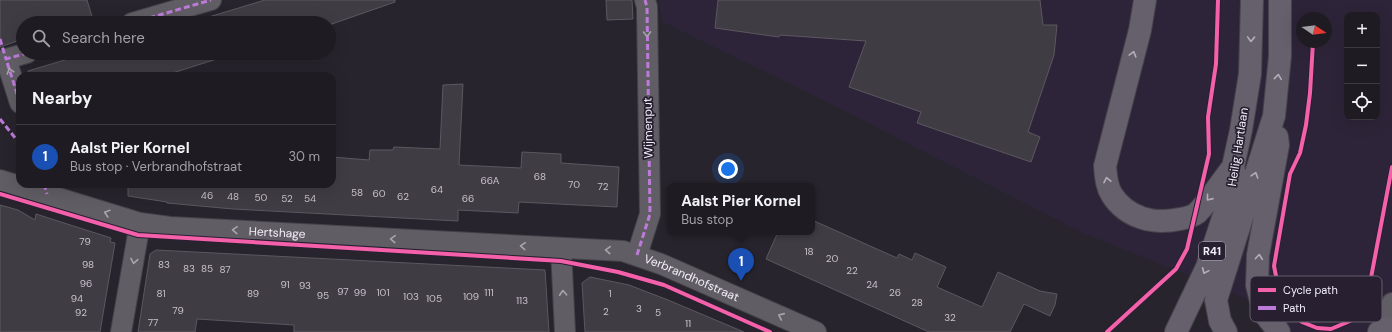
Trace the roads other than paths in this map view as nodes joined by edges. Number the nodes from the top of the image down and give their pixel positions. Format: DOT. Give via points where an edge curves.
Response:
graph roads {
  1 [pos="211,0"];
  2 [pos="644,0"];
  3 [pos="1146,0"];
  4 [pos="1252,0"];
  5 [pos="1280,0"];
  6 [pos="156,16"];
  7 [pos="16,56"];
  8 [pos="16,91"];
  9 [pos="1274,116"];
  10 [pos="1233,167"];
  11 [pos="0,180"];
  12 [pos="16,183"];
  13 [pos="46,189"];
  14 [pos="140,223"];
  15 [pos="562,249"];
  16 [pos="637,255"];
  17 [pos="1257,276"];
  18 [pos="1392,303"];
  19 [pos="1271,322"];
  20 [pos="1384,331"];
  21 [pos="121,332"];
  22 [pos="565,332"];
  23 [pos="816,332"];
  24 [pos="1176,332"];
  25 [pos="1226,332"];
  26 [pos="1279,332"];
  1 -- 6 [label="street"];
  2 -- 16 [label="street, Wijmenput, one-way" via="647,7 650,214"];
  10 -- 3 [label="main road, one-way" via="1196,214 1186,218 1164,222 1140,218 1121,205 1112,195 1104,166"];
  4 -- 10 [label="main road, Heilig Hartlaan / R41, one-way" via="1250,74"];
  9 -- 5 [label="main road, Heilig Hartlaan / R41, one-way" via="1280,56"];
  8 -- 7 [label="street, one-way" via="6,59"];
  17 -- 9 [label="main road, one-way" via="1258,255 1278,145"];
  25 -- 9 [label="main road, Heilig Hartlaan / R41, one-way" via="1220,321 1216,300"];
  10 -- 24 [label="main road, Heilig Hartlaan / R41, one-way" via="1236,178 1207,267"];
  11 -- 12 [label="street, Hertshage"];
  14 -- 13 [label="street, Hertshage, one-way"];
  15 -- 14 [label="street, Hertshage, one-way"];
  14 -- 21 [label="street, one-way"];
  16 -- 15 [label="street, Verbrandhofstraat, one-way" via="607,250"];
  22 -- 15 [label="street, one-way"];
  23 -- 16 [label="street, Verbrandhofstraat, one-way"];
  18 -- 20 [label="street"];
  26 -- 19 [label="main road, one-way"];
}
